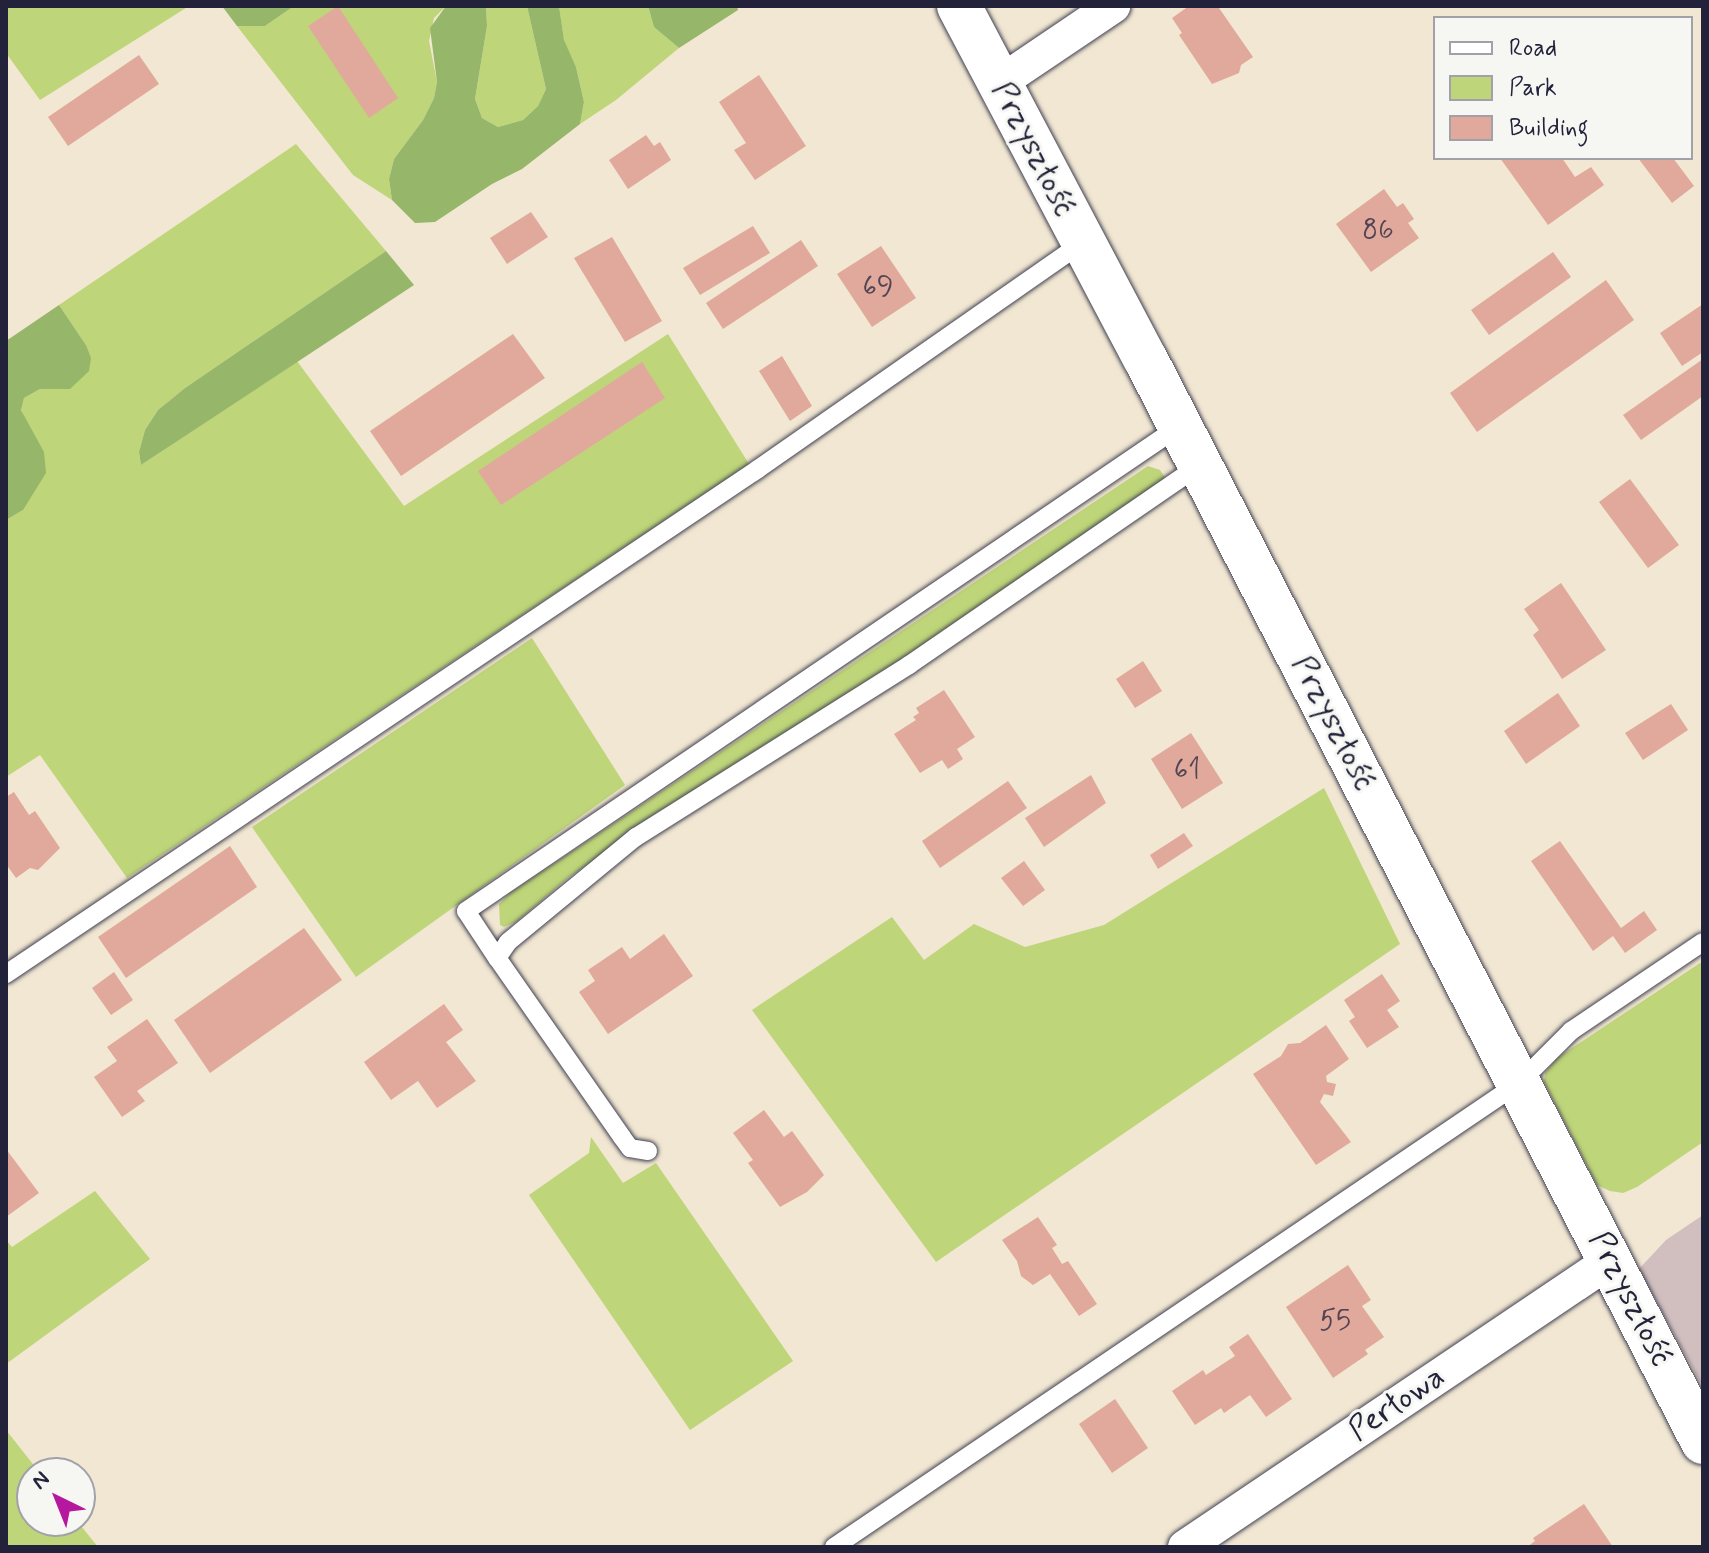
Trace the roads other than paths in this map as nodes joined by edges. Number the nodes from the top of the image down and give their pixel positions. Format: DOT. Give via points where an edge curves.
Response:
graph roads {
  1 [pos="959,6"];
  2 [pos="1113,6"];
  3 [pos="999,83"];
  4 [pos="1082,243"];
  5 [pos="1180,426"];
  6 [pos="1199,466"];
  7 [pos="1703,942"];
  8 [pos="497,958"];
  9 [pos="6,974"];
  10 [pos="1519,1083"];
  11 [pos="648,1151"];
  12 [pos="1610,1261"];
  13 [pos="1703,1442"];
  14 [pos="834,1547"];
  15 [pos="1185,1547"];
  1 -- 3 [label="street, Przyszłość"];
  2 -- 3 [label="street"];
  3 -- 4 [label="street, Przyszłość"];
  4 -- 5 [label="street, Przyszłość"];
  4 -- 9 [label="lane" via="771,460"];
  5 -- 6 [label="street, Przyszłość"];
  5 -- 8 [label="lane" via="466,911"];
  6 -- 8 [label="lane" via="909,665 636,837 529,924"];
  6 -- 10 [label="street, Przyszłość"];
  7 -- 10 [label="lane" via="1571,1031"];
  8 -- 11 [label="lane" via="630,1148"];
  10 -- 12 [label="street, Przyszłość"];
  10 -- 14 [label="lane"];
  12 -- 13 [label="street, Przyszłość"];
  12 -- 15 [label="street, Perłowa"];
}
